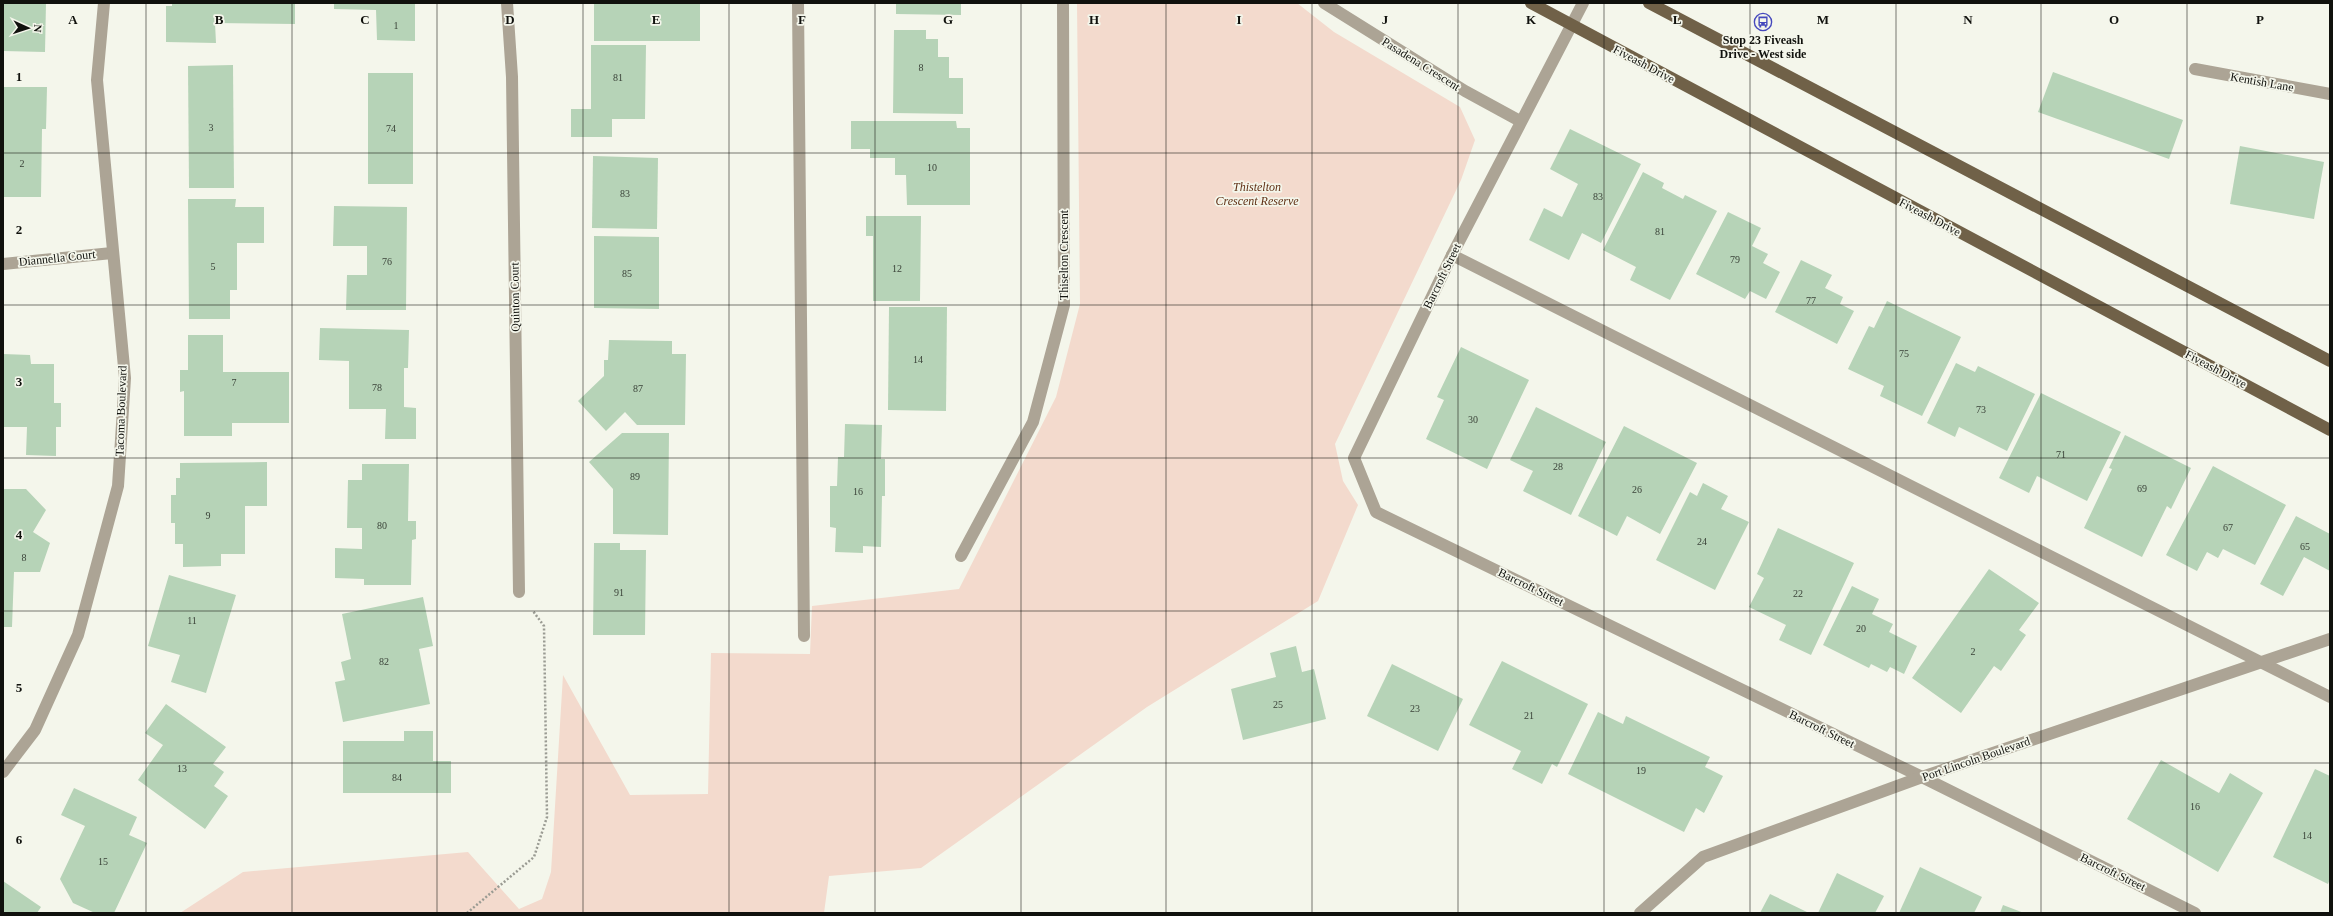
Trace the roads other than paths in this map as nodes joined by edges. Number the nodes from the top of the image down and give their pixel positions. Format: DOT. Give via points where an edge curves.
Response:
graph roads {
  1 [pos="104,3"];
  2 [pos="508,3"];
  3 [pos="798,3"];
  4 [pos="1063,3"];
  5 [pos="1324,3"];
  6 [pos="1531,3"];
  7 [pos="1583,3"];
  8 [pos="1649,3"];
  9 [pos="1571,25"];
  10 [pos="2194,69"];
  11 [pos="2330,94"];
  12 [pos="1520,121"];
  13 [pos="112,253"];
  14 [pos="1452,255"];
  15 [pos="3,264"];
  16 [pos="2330,361"];
  17 [pos="2330,430"];
  18 [pos="962,556"];
  19 [pos="519,592"];
  20 [pos="804,636"];
  21 [pos="2330,639"];
  22 [pos="2261,663"];
  23 [pos="2330,697"];
  24 [pos="3,772"];
  25 [pos="1922,777"];
  26 [pos="1640,913"];
  27 [pos="2195,913"];
  1 -- 13 [label="street, Tacoma Boulevard" via="97,80"];
  2 -- 19 [label="street, Quinton Court" via="512,77"];
  3 -- 20 [label="street"];
  4 -- 18 [label="street, Thiselton Crescent" via="1064,305 1033,422"];
  5 -- 12 [label="street, Pasadena Crescent" via="1465,91"];
  6 -- 9 [label="main road, Fiveash Drive"];
  7 -- 9 [label="street, Barcroft Street"];
  8 -- 16 [label="main road"];
  9 -- 12 [label="street, Barcroft Street"];
  9 -- 17 [label="main road, Fiveash Drive"];
  10 -- 11 [label="street, Kentish Lane"];
  12 -- 14 [label="street, Barcroft Street"];
  13 -- 15 [label="street, Diannella Court"];
  13 -- 24 [label="street, Tacoma Boulevard" via="125,378 118,486 78,635 35,730"];
  14 -- 22 [label="street"];
  14 -- 25 [label="street, Barcroft Street" via="1354,458 1376,512"];
  21 -- 22 [label="street, Port Lincoln Boulevard"];
  22 -- 23 [label="street"];
  22 -- 25 [label="street, Port Lincoln Boulevard"];
  25 -- 26 [label="street, Port Lincoln Boulevard" via="1703,858"];
  25 -- 27 [label="street, Barcroft Street"];
}
